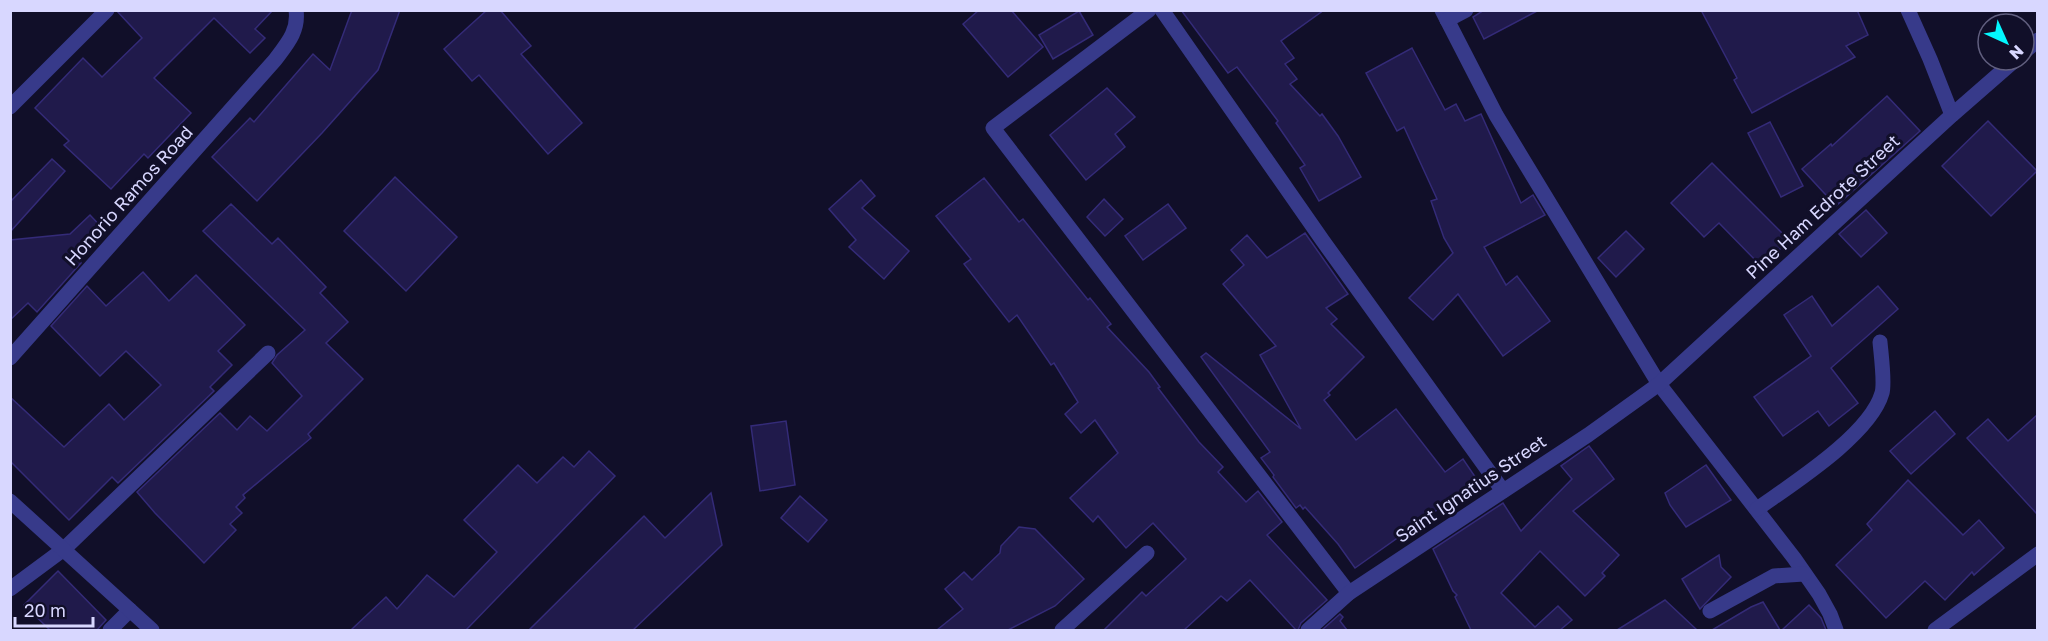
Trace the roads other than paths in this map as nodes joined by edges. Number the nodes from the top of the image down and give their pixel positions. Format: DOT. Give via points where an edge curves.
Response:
graph roads {
  1 [pos="107,10"];
  2 [pos="296,10"];
  3 [pos="1149,10"];
  4 [pos="1162,10"];
  5 [pos="1466,10"];
  6 [pos="1908,10"];
  7 [pos="1444,15"];
  8 [pos="2001,72"];
  9 [pos="10,107"];
  10 [pos="1952,115"];
  11 [pos="1880,342"];
  12 [pos="268,353"];
  13 [pos="10,358"];
  14 [pos="1659,384"];
  15 [pos="1503,491"];
  16 [pos="10,501"];
  17 [pos="1757,509"];
  18 [pos="64,549"];
  19 [pos="1147,553"];
  20 [pos="2037,554"];
  21 [pos="1804,574"];
  22 [pos="10,589"];
  23 [pos="1349,593"];
  24 [pos="130,610"];
  25 [pos="1710,611"];
  26 [pos="110,630"];
  27 [pos="152,630"];
  28 [pos="1062,630"];
  29 [pos="1308,630"];
  30 [pos="1836,630"];
  31 [pos="1935,630"];
  1 -- 9 [label="street"];
  2 -- 13 [label="street, Honorio Ramos Road" via="298,22 291,39 275,60"];
  3 -- 23 [label="street" via="993,128"];
  4 -- 15 [label="street"];
  5 -- 7 [label="street"];
  6 -- 10 [label="street"];
  7 -- 14 [label="street" via="1496,115"];
  8 -- 10 [label="street, Pine Ham Edrote Street"];
  10 -- 14 [label="street, Pine Ham Edrote Street"];
  11 -- 17 [label="street" via="1882,393 1865,424 1821,463"];
  12 -- 18 [label="street"];
  14 -- 15 [label="street, Saint Ignatius Street"];
  14 -- 17 [label="street"];
  15 -- 23 [label="street, Saint Ignatius Street"];
  16 -- 18 [label="street"];
  17 -- 21 [label="street"];
  18 -- 22 [label="street"];
  18 -- 24 [label="street"];
  19 -- 28 [label="street"];
  20 -- 31 [label="street"];
  21 -- 25 [label="street" via="1774,576"];
  21 -- 30 [label="street"];
  23 -- 29 [label="street, Saint Ignatius Street"];
  24 -- 26 [label="street"];
  24 -- 27 [label="street"];
}
